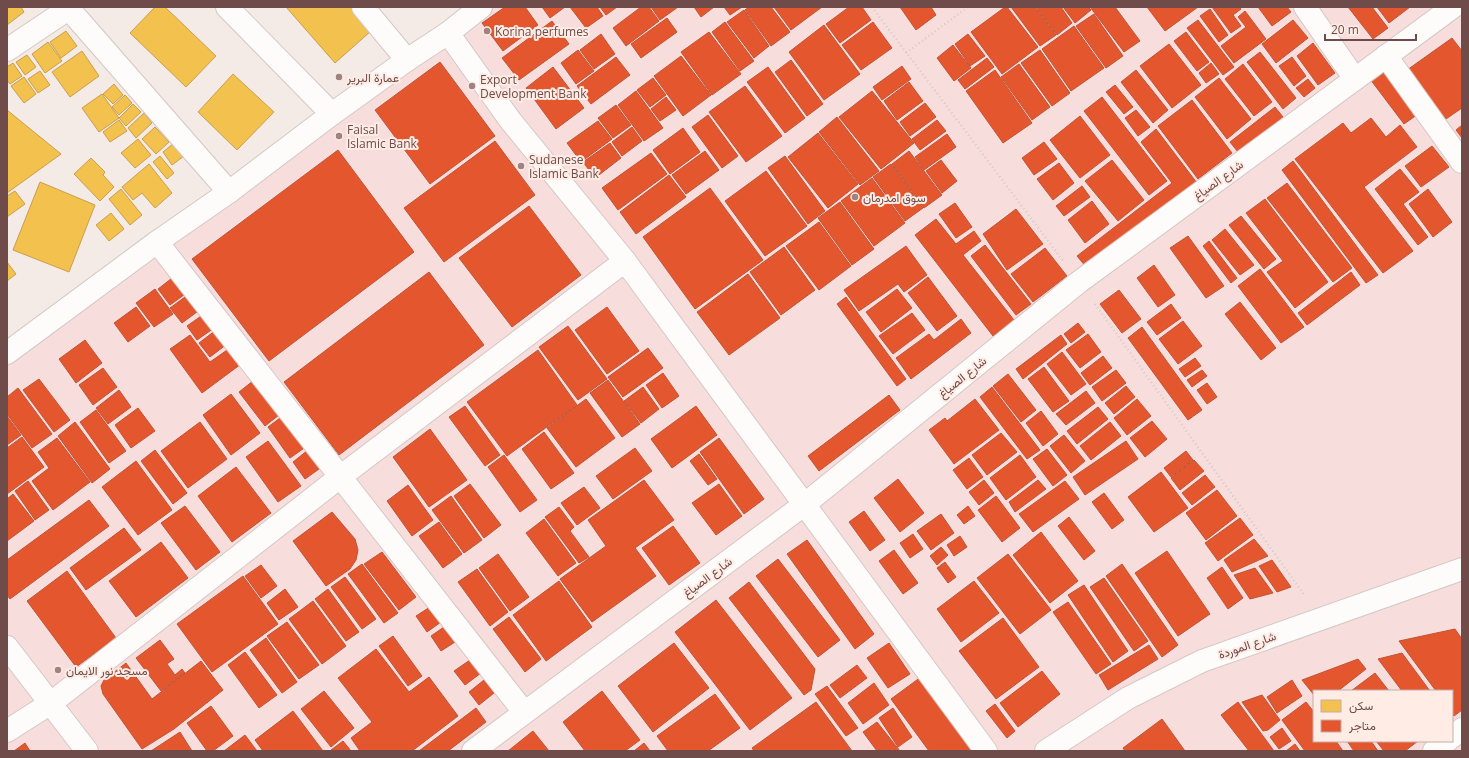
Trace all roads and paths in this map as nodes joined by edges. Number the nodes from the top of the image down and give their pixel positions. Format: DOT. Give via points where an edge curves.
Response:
graph roads {
  1 [pos="227,7"];
  2 [pos="363,7"];
  3 [pos="480,7"];
  4 [pos="872,7"];
  5 [pos="968,7"];
  6 [pos="1305,7"];
  7 [pos="1453,7"];
  8 [pos="70,8"];
  9 [pos="448,33"];
  10 [pos="7,50"];
  11 [pos="906,53"];
  12 [pos="1386,56"];
  13 [pos="407,60"];
  14 [pos="1355,79"];
  15 [pos="332,114"];
  16 [pos="1462,162"];
  17 [pos="229,192"];
  18 [pos="157,242"];
  19 [pos="625,261"];
  20 [pos="1079,282"];
  21 [pos="7,353"];
  22 [pos="340,477"];
  23 [pos="805,504"];
  24 [pos="1462,569"];
  25 [pos="1321,619"];
  26 [pos="7,647"];
  27 [pos="51,703"];
  28 [pos="524,712"];
  29 [pos="1462,729"];
  30 [pos="7,731"];
  31 [pos="1453,736"];
  32 [pos="1446,742"];
  33 [pos="1053,749"];
  34 [pos="86,751"];
  35 [pos="473,751"];
  36 [pos="986,751"];
  37 [pos="1434,751"];
  1 -- 15 [label="street"];
  2 -- 13 [label="street"];
  3 -- 9 [label="street"];
  4 -- 11 [label="path"];
  5 -- 11 [label="path"];
  6 -- 14 [label="street"];
  7 -- 12 [label="street, شارع الصياغ"];
  8 -- 10 [label="street"];
  8 -- 17 [label="street"];
  9 -- 13 [label="street"];
  9 -- 19 [label="street" via="510,120"];
  11 -- 20 [label="path"];
  12 -- 14 [label="street, شارع الصياغ"];
  12 -- 16 [label="street"];
  13 -- 15 [label="street"];
  14 -- 20 [label="street, شارع الصياغ"];
  15 -- 17 [label="street"];
  17 -- 18 [label="street"];
  18 -- 21 [label="street"];
  18 -- 22 [label="street"];
  19 -- 22 [label="street"];
  19 -- 23 [label="street"];
  20 -- 23 [label="street, شارع الصياغ"];
  20 -- 25 [label="path"];
  22 -- 27 [label="street"];
  22 -- 28 [label="street"];
  23 -- 28 [label="street, شارع الصياغ"];
  23 -- 36 [label="street"];
  24 -- 25 [label="street, شارع الموردة"];
  25 -- 33 [label="street, شارع الموردة" via="1202,661 1128,698"];
  26 -- 27 [label="street"];
  27 -- 30 [label="street"];
  27 -- 34 [label="street"];
  28 -- 35 [label="street, شارع الصياغ"];
  29 -- 31 [label="street"];
  32 -- 37 [label="street"];
}
